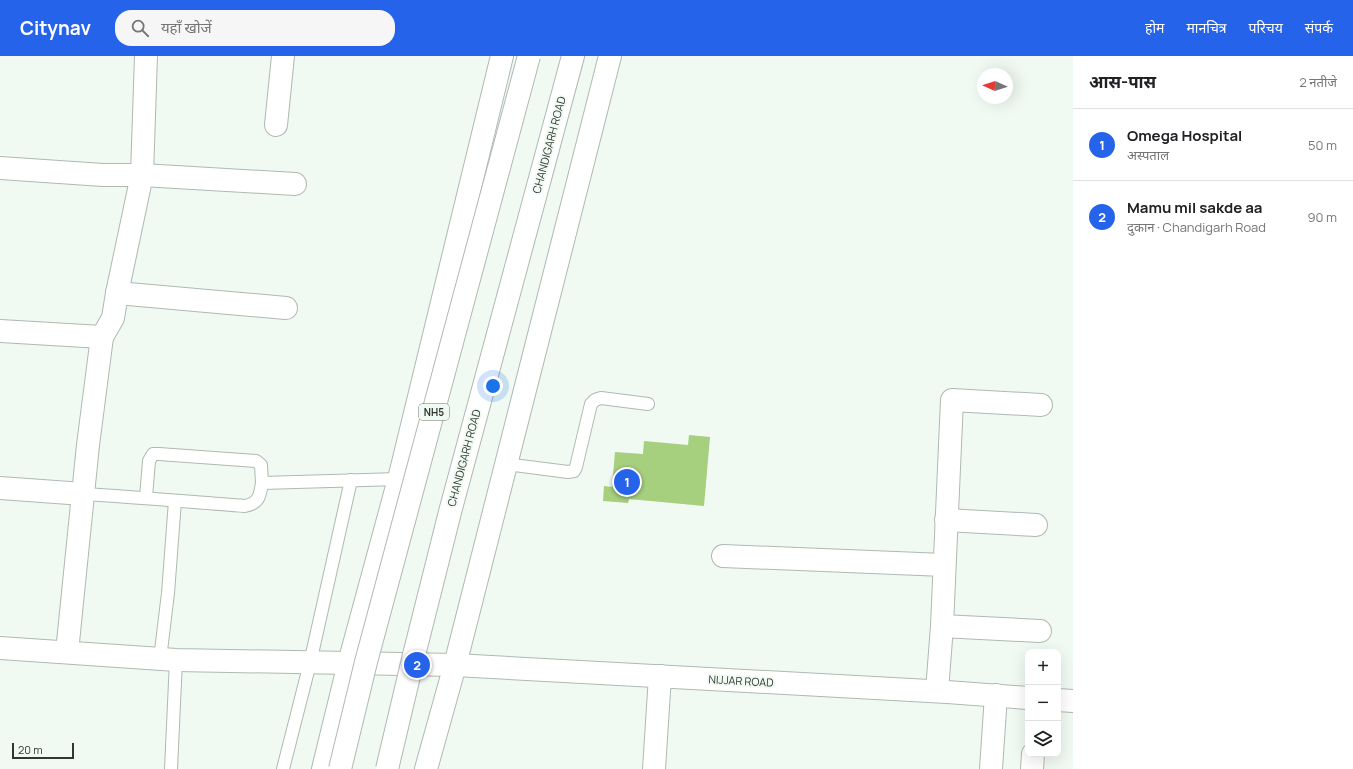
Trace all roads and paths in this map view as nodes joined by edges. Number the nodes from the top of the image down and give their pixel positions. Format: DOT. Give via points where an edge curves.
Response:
graph roads {
  1 [pos="146,56"];
  2 [pos="283,56"];
  3 [pos="502,56"];
  4 [pos="529,56"];
  5 [pos="573,56"];
  6 [pos="610,56"];
  7 [pos="276,125"];
  8 [pos="0,168"];
  9 [pos="142,175"];
  10 [pos="295,184"];
  11 [pos="117,293"];
  12 [pos="286,308"];
  13 [pos="0,331"];
  14 [pos="102,337"];
  15 [pos="648,404"];
  16 [pos="1041,405"];
  17 [pos="506,464"];
  18 [pos="398,479"];
  19 [pos="351,480"];
  20 [pos="262,483"];
  21 [pos="0,488"];
  22 [pos="82,494"];
  23 [pos="146,497"];
  24 [pos="175,501"];
  25 [pos="946,520"];
  26 [pos="1036,525"];
  27 [pos="723,556"];
  28 [pos="944,565"];
  29 [pos="942,626"];
  30 [pos="1040,631"];
  31 [pos="0,648"];
  32 [pos="67,652"];
  33 [pos="168,660"];
  34 [pos="310,663"];
  35 [pos="349,663"];
  36 [pos="455,665"];
  37 [pos="660,676"];
  38 [pos="937,691"];
  39 [pos="996,695"];
  40 [pos="1025,698"];
  41 [pos="1061,700"];
  42 [pos="1073,701"];
  43 [pos="1033,757"];
  44 [pos="171,769"];
  45 [pos="282,769"];
  46 [pos="322,769"];
  47 [pos="340,769"];
  48 [pos="387,769"];
  49 [pos="426,769"];
  50 [pos="654,769"];
  51 [pos="991,769"];
  52 [pos="1032,769"];
  1 -- 9 [label="main road"];
  2 -- 7 [label="main road"];
  3 -- 18 [label="main road"];
  4 -- 47 [label="main road, NH5, bridge" via="368,655"];
  5 -- 48 [label="main road, CHANDIGARH ROAD, bridge" via="450,512"];
  6 -- 17 [label="main road"];
  8 -- 9 [label="main road"];
  9 -- 10 [label="main road"];
  9 -- 11 [label="main road"];
  11 -- 12 [label="main road"];
  11 -- 14 [label="main road" via="113,318"];
  13 -- 14 [label="main road"];
  14 -- 22 [label="main road"];
  15 -- 17 [label="lane" via="601,398 595,400 591,404 574,471"];
  16 -- 25 [label="main road" via="952,400"];
  17 -- 36 [label="main road"];
  18 -- 19 [label="lane"];
  18 -- 35 [label="main road"];
  19 -- 20 [label="lane"];
  19 -- 34 [label="lane"];
  20 -- 23 [label="lane" via="261,465 256,461 153,454 149,461"];
  20 -- 24 [label="lane" via="259,498 252,505"];
  21 -- 22 [label="main road"];
  22 -- 23 [label="lane"];
  22 -- 32 [label="main road"];
  23 -- 24 [label="lane"];
  24 -- 33 [label="lane" via="168,593"];
  25 -- 26 [label="main road"];
  25 -- 28 [label="main road"];
  27 -- 28 [label="main road"];
  28 -- 29 [label="main road"];
  29 -- 30 [label="main road"];
  29 -- 38 [label="main road"];
  31 -- 32 [label="main road, NIJJAR ROAD"];
  32 -- 33 [label="main road, NIJJAR ROAD"];
  33 -- 34 [label="main road, NIJJAR ROAD"];
  33 -- 44 [label="lane"];
  34 -- 35 [label="main road, NIJJAR ROAD"];
  34 -- 45 [label="lane"];
  35 -- 36 [label="main road, NIJJAR ROAD"];
  35 -- 46 [label="main road"];
  36 -- 37 [label="main road, NIJJAR ROAD"];
  36 -- 49 [label="main road"];
  37 -- 38 [label="main road, NIJJAR ROAD"];
  37 -- 50 [label="main road"];
  38 -- 39 [label="main road, NIJJAR ROAD"];
  39 -- 40 [label="main road, NIJJAR ROAD"];
  39 -- 51 [label="main road"];
  41 -- 42 [label="main road"];
  43 -- 52 [label="main road"];
}
